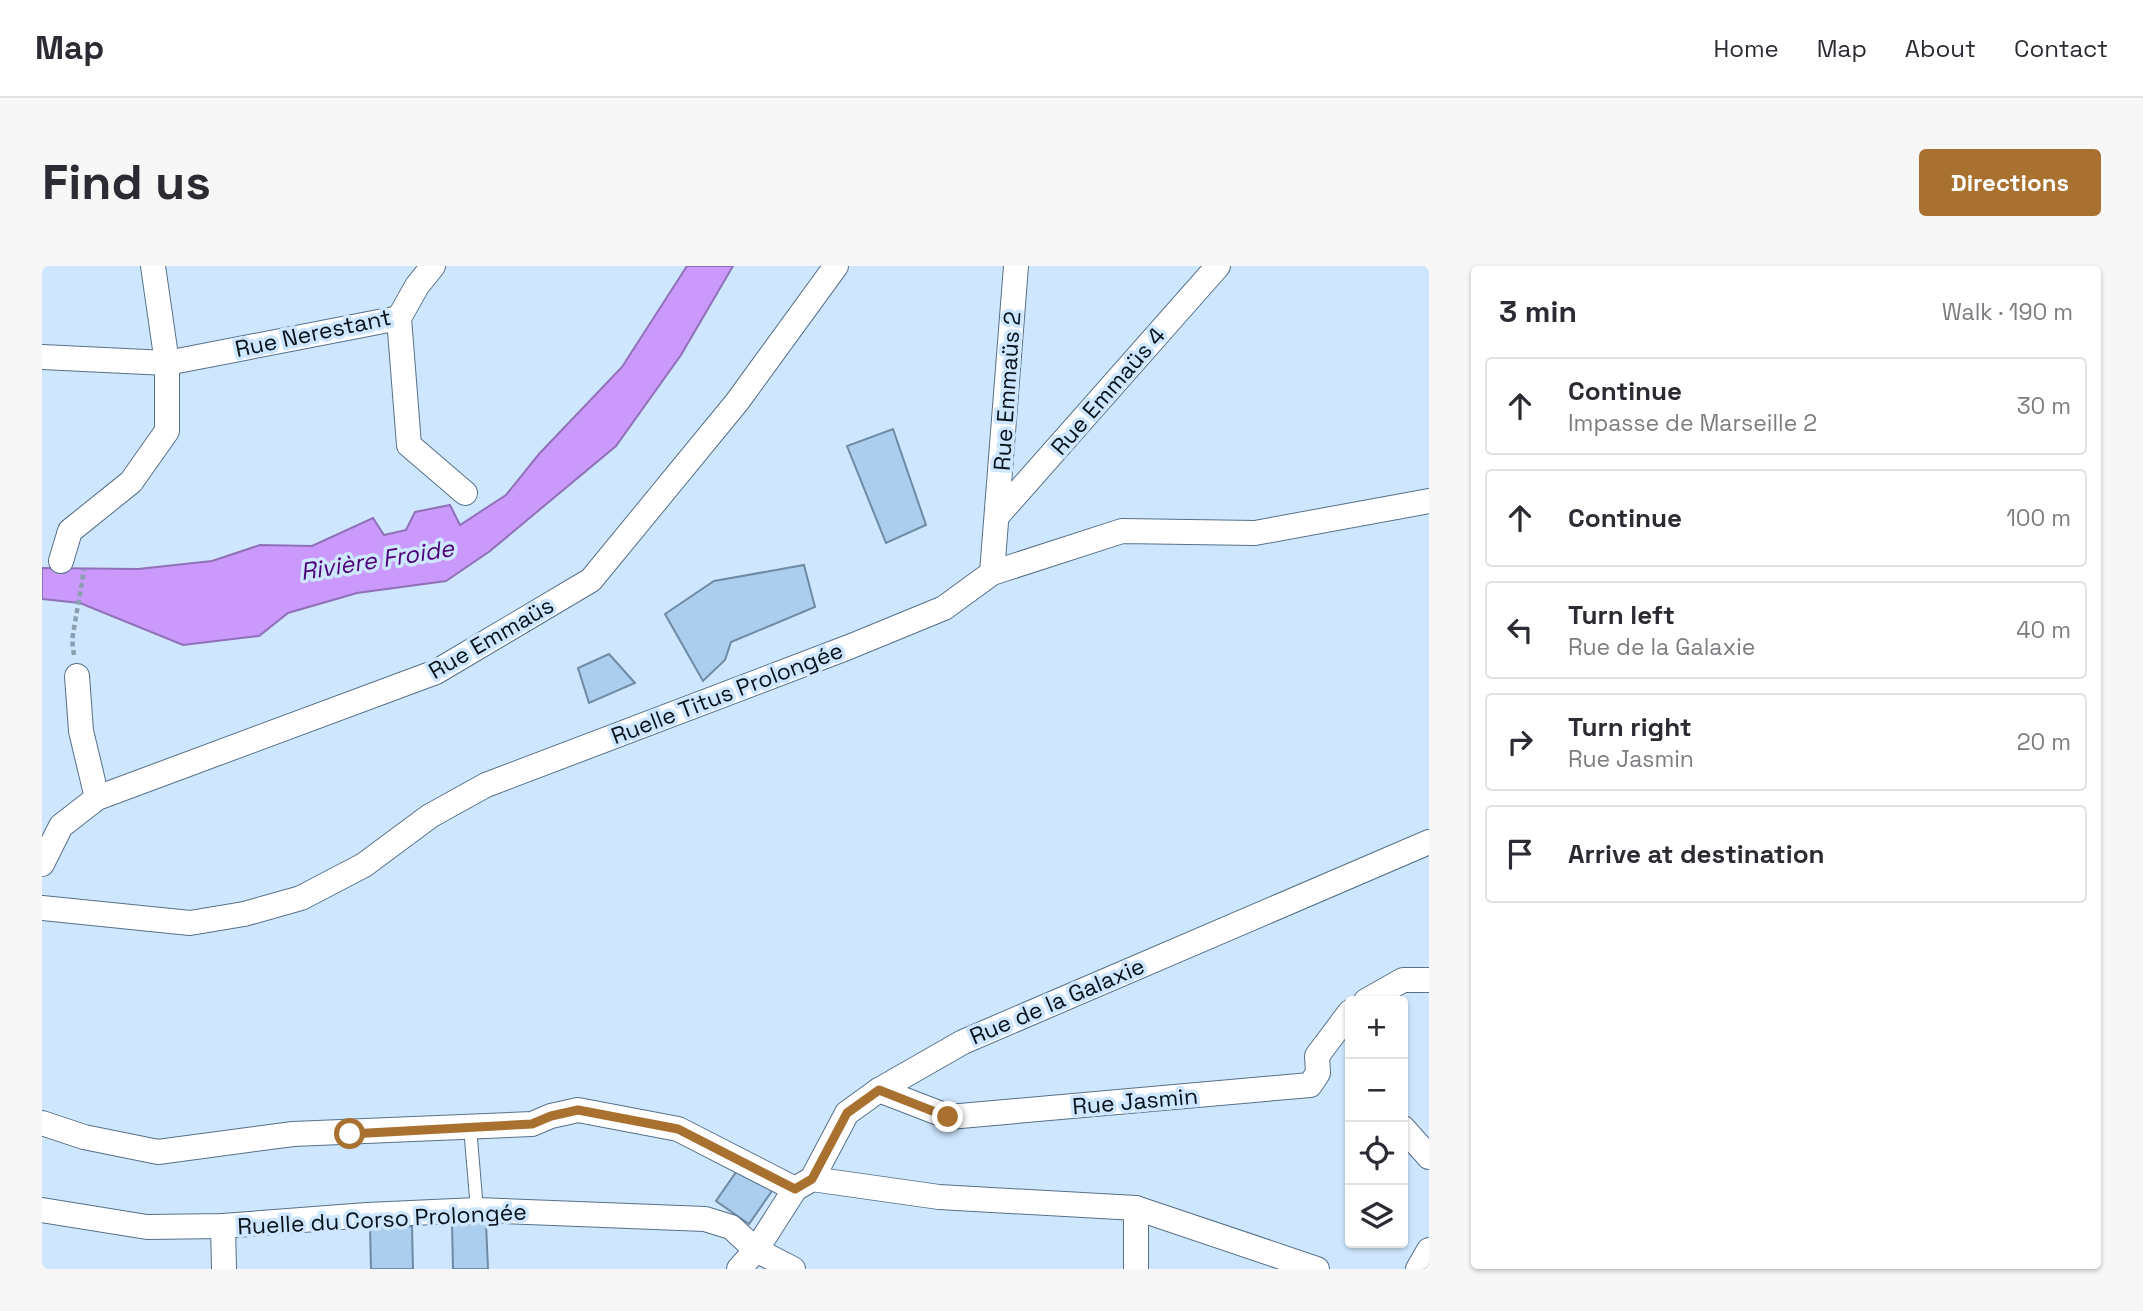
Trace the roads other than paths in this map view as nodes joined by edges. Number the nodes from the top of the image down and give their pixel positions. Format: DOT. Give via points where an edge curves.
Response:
graph roads {
  1 [pos="153,266"];
  2 [pos="433,266"];
  3 [pos="836,266"];
  4 [pos="1016,266"];
  5 [pos="1218,266"];
  6 [pos="415,276"];
  7 [pos="399,318"];
  8 [pos="42,357"];
  9 [pos="167,363"];
  10 [pos="465,493"];
  11 [pos="1429,502"];
  12 [pos="998,516"];
  13 [pos="73,562"];
  14 [pos="992,573"];
  15 [pos="77,676"];
  16 [pos="97,798"];
  17 [pos="1429,842"];
  18 [pos="42,864"];
  19 [pos="42,908"];
  20 [pos="1429,980"];
  21 [pos="1374,996"];
  22 [pos="1345,1019"];
  23 [pos="879,1090"];
  24 [pos="42,1123"];
  25 [pos="470,1127"];
  26 [pos="1408,1134"];
  27 [pos="1429,1157"];
  28 [pos="804,1184"];
  29 [pos="1136,1208"];
  30 [pos="42,1210"];
  31 [pos="477,1210"];
  32 [pos="223,1226"];
  33 [pos="756,1250"];
  34 [pos="1429,1250"];
  35 [pos="224,1269"];
  36 [pos="739,1269"];
  37 [pos="793,1269"];
  38 [pos="1136,1269"];
  39 [pos="1317,1269"];
  40 [pos="1418,1269"];
  1 -- 9 [label="street"];
  2 -- 6 [label="street, Rue Nerestant"];
  3 -- 16 [label="street, Rue Emmaüs" via="737,402 591,580 436,672"];
  4 -- 12 [label="street, Rue Emmaüs 2"];
  5 -- 12 [label="street, Rue Emmaüs 4"];
  6 -- 7 [label="street, Rue Nerestant"];
  7 -- 9 [label="street, Rue Nerestant"];
  7 -- 10 [label="street" via="410,445"];
  8 -- 9 [label="street, Rue Nerestant"];
  9 -- 13 [label="street" via="167,432 131,482 69,531"];
  11 -- 14 [label="street, Ruelle Titus Prolongée" via="1255,533 1122,531"];
  12 -- 14 [label="street, Rue Emmaüs 2"];
  14 -- 19 [label="street, Ruelle Titus Prolongée" via="944,608 486,785 430,817 364,865 301,898 190,923"];
  15 -- 16 [label="street" via="81,731"];
  16 -- 18 [label="street, Rue Emmaüs" via="61,826"];
  17 -- 23 [label="street, Rue de la Galaxie" via="962,1042"];
  20 -- 21 [label="street" via="1403,979"];
  22 -- 23 [label="street, Rue Jasmin" via="1317,1056 1318,1073 1310,1086 948,1117"];
  23 -- 28 [label="street, Rue de la Galaxie" via="847,1113"];
  24 -- 25 [label="street" via="84,1138 159,1152 293,1135"];
  25 -- 28 [label="street" via="532,1124 578,1110 678,1129"];
  25 -- 31 [label="lane"];
  26 -- 27 [label="street"];
  28 -- 29 [label="street"];
  28 -- 33 [label="street, Rue de la Galaxie"];
  29 -- 38 [label="street"];
  29 -- 39 [label="street"];
  30 -- 32 [label="street, Ruelle du Corso Prolongée" via="147,1227"];
  31 -- 32 [label="street, Ruelle du Corso Prolongée"];
  31 -- 33 [label="street, Ruelle du Corso Prolongée" via="705,1219 731,1227"];
  32 -- 35 [label="street, Ruelle du Corso Prolongée"];
  33 -- 36 [label="street"];
  33 -- 37 [label="street, Ruelle du Corso Prolongée"];
  34 -- 40 [label="street"];
}
